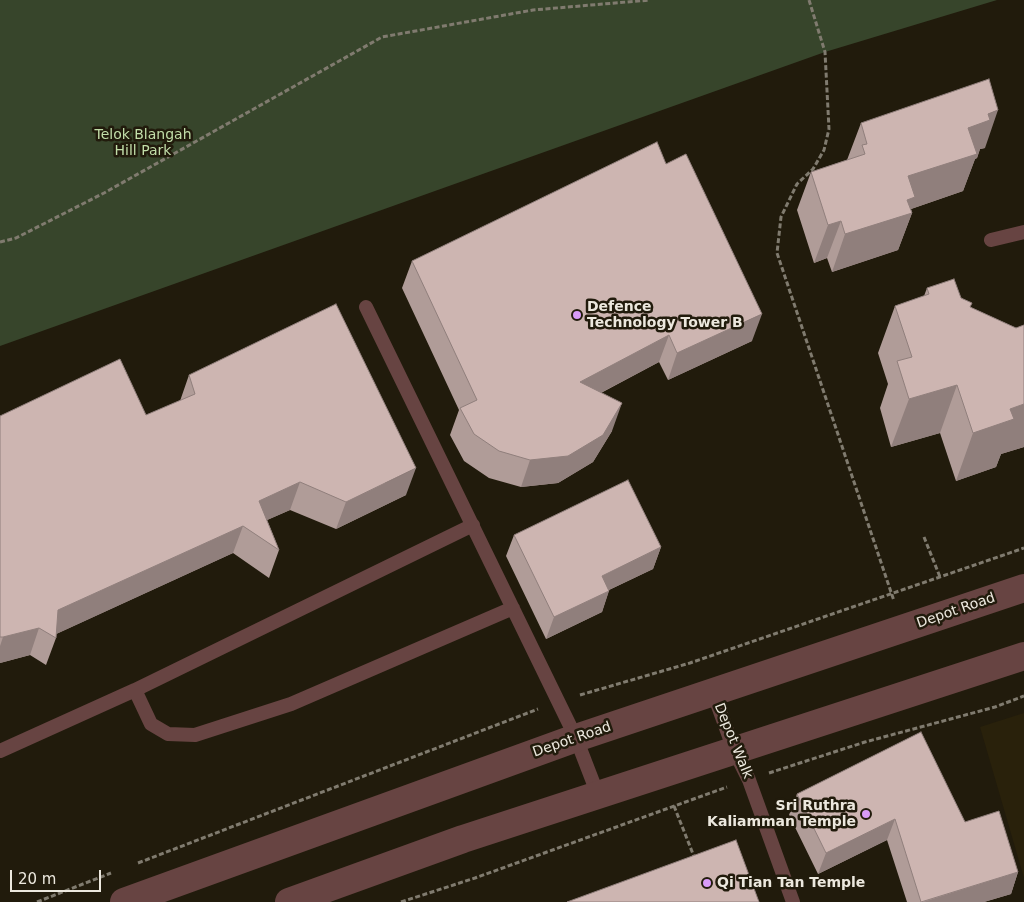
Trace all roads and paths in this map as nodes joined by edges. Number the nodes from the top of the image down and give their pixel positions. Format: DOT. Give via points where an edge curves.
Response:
graph roads {
  1 [pos="650,0"];
  2 [pos="809,0"];
  3 [pos="1024,232"];
  4 [pos="991,240"];
  5 [pos="0,242"];
  6 [pos="366,307"];
  7 [pos="473,525"];
  8 [pos="924,537"];
  9 [pos="1024,548"];
  10 [pos="940,577"];
  11 [pos="1024,588"];
  12 [pos="892,593"];
  13 [pos="513,608"];
  14 [pos="904,629"];
  15 [pos="1024,656"];
  16 [pos="135,690"];
  17 [pos="713,692"];
  18 [pos="1024,696"];
  19 [pos="558,701"];
  20 [pos="576,738"];
  21 [pos="734,750"];
  22 [pos="0,751"];
  23 [pos="749,780"];
  24 [pos="598,795"];
  25 [pos="674,806"];
  26 [pos="133,865"];
  27 [pos="699,867"];
  28 [pos="114,872"];
  29 [pos="37,902"];
  30 [pos="124,902"];
  31 [pos="289,902"];
  32 [pos="401,902"];
  33 [pos="793,902"];
  1 -- 5 [label="path" via="533,10 382,36 104,193 16,238"];
  2 -- 12 [label="path" via="825,52 829,129 824,150 813,169 797,184 782,217 777,253"];
  3 -- 4 [label="lane"];
  6 -- 7 [label="lane"];
  7 -- 13 [label="lane"];
  7 -- 16 [label="lane"];
  8 -- 10 [label="path"];
  9 -- 10 [label="path"];
  10 -- 12 [label="path"];
  11 -- 14 [label="street, Depot Road"];
  12 -- 14 [label="path"];
  12 -- 19 [label="path" via="690,663"];
  13 -- 16 [label="lane" via="291,704 195,735 168,734 151,724"];
  13 -- 19 [label="lane"];
  14 -- 17 [label="street, Depot Road"];
  15 -- 21 [label="street"];
  16 -- 22 [label="lane"];
  17 -- 20 [label="street, Depot Road"];
  17 -- 21 [label="lane, Depot Walk"];
  18 -- 23 [label="path"];
  19 -- 20 [label="lane"];
  19 -- 26 [label="path"];
  20 -- 24 [label="lane"];
  20 -- 30 [label="street, Depot Road"];
  21 -- 23 [label="lane, Depot Walk"];
  21 -- 24 [label="street"];
  23 -- 25 [label="path"];
  23 -- 33 [label="lane, Depot Walk"];
  24 -- 31 [label="street" via="463,839"];
  25 -- 27 [label="path"];
  25 -- 32 [label="path"];
  28 -- 29 [label="path"];
}
